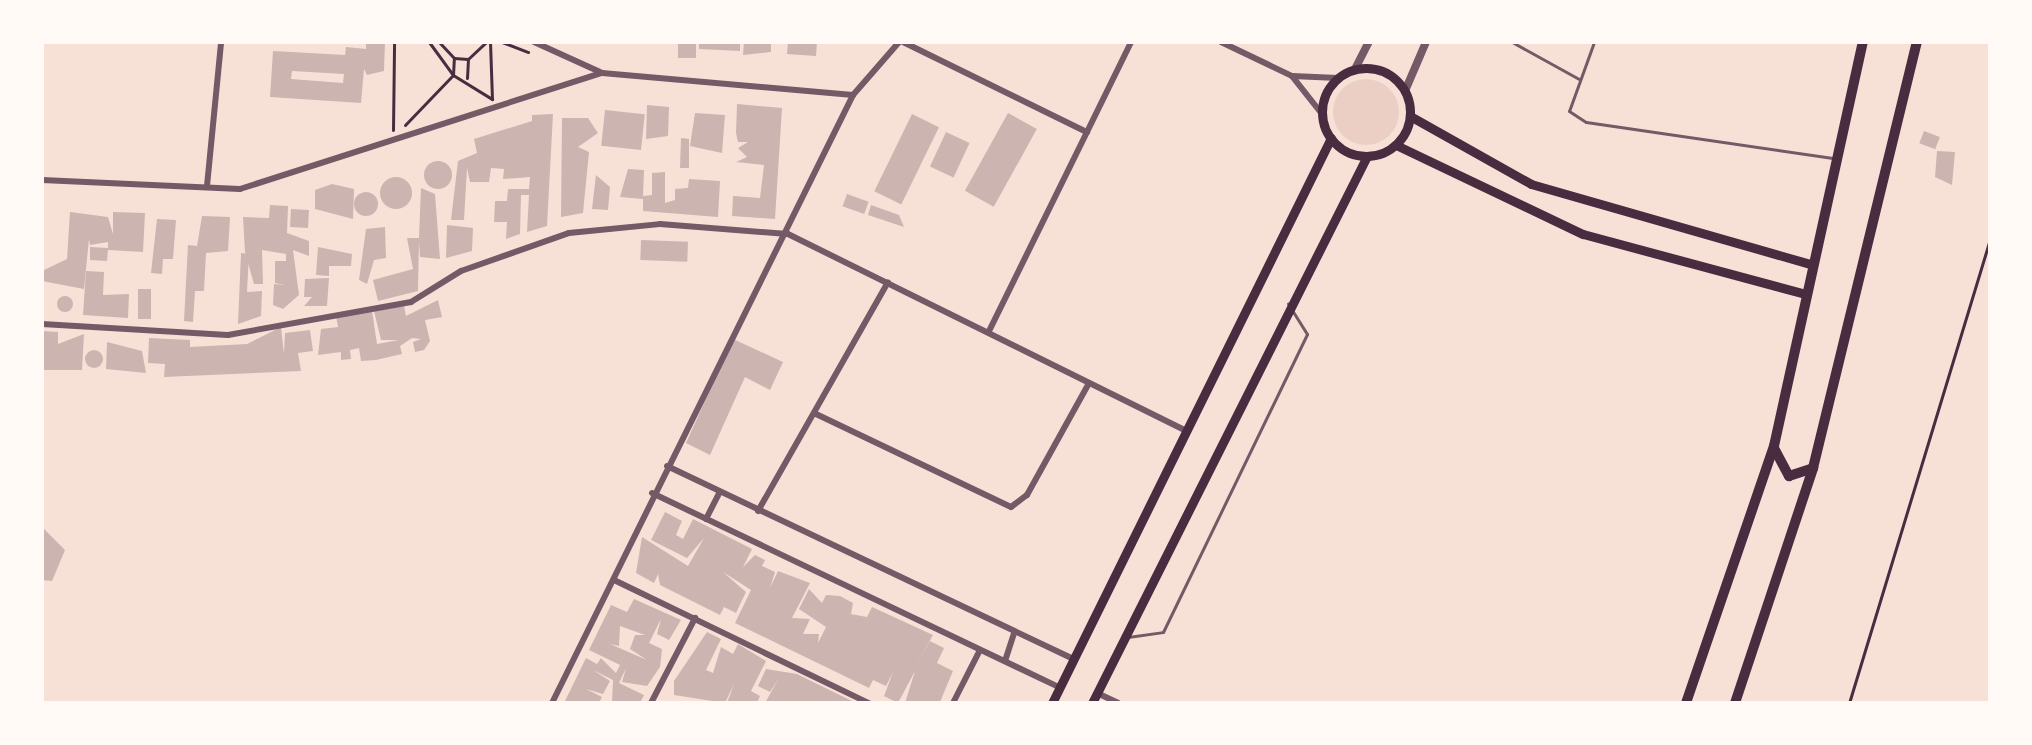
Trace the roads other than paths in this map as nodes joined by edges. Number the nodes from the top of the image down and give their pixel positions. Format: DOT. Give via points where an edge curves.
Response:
graph roads {
  1 [pos="221,42"];
  2 [pos="534,42"];
  3 [pos="901,42"];
  4 [pos="1131,42"];
  5 [pos="1221,42"];
  6 [pos="1369,42"];
  7 [pos="1426,42"];
  8 [pos="1512,42"];
  9 [pos="1594,42"];
  10 [pos="1863,42"];
  11 [pos="1917,42"];
  12 [pos="1355,69"];
  13 [pos="602,73"];
  14 [pos="1292,76"];
  15 [pos="1338,78"];
  16 [pos="1579,79"];
  17 [pos="1405,91"];
  18 [pos="853,95"];
  19 [pos="1322,114"];
  20 [pos="1410,116"];
  21 [pos="1087,132"];
  22 [pos="1331,138"];
  23 [pos="1396,145"];
  24 [pos="1367,156"];
  25 [pos="1836,159"];
  26 [pos="42,180"];
  27 [pos="207,186"];
  28 [pos="788,234"];
  29 [pos="1810,264"];
  30 [pos="888,282"];
  31 [pos="1806,294"];
  32 [pos="1288,303"];
  33 [pos="42,324"];
  34 [pos="990,329"];
  35 [pos="1089,383"];
  36 [pos="816,414"];
  37 [pos="1186,431"];
  38 [pos="1774,446"];
  39 [pos="667,466"];
  40 [pos="1813,468"];
  41 [pos="652,493"];
  42 [pos="719,493"];
  43 [pos="758,511"];
  44 [pos="706,519"];
  45 [pos="614,580"];
  46 [pos="695,618"];
  47 [pos="1014,634"];
  48 [pos="1128,637"];
  49 [pos="980,650"];
  50 [pos="1073,659"];
  51 [pos="1005,661"];
  52 [pos="1060,688"];
  53 [pos="1097,693"];
  54 [pos="652,701"];
  55 [pos="552,703"];
  56 [pos="661,703"];
  57 [pos="869,703"];
  58 [pos="953,703"];
  59 [pos="1052,703"];
  60 [pos="1092,703"];
  61 [pos="1118,703"];
  62 [pos="1686,703"];
  63 [pos="1735,703"];
  1 -- 27 [label="street"];
  2 -- 13 [label="street"];
  3 -- 18 [label="street"];
  3 -- 21 [label="street"];
  4 -- 21 [label="street"];
  5 -- 14 [label="street"];
  6 -- 12 [label="street"];
  7 -- 17 [label="street"];
  8 -- 16 [label="lane"];
  9 -- 16 [label="lane"];
  10 -- 25 [label="highway"];
  11 -- 40 [label="highway"];
  12 -- 15 [label="main road"];
  12 -- 17 [label="main road" via="1384,72"];
  13 -- 18 [label="street"];
  13 -- 27 [label="street" via="240,189"];
  14 -- 15 [label="street"];
  14 -- 19 [label="street"];
  15 -- 19 [label="main road"];
  16 -- 25 [label="lane" via="1569,111 1586,122"];
  17 -- 20 [label="main road"];
  18 -- 28 [label="street"];
  19 -- 22 [label="main road"];
  20 -- 23 [label="main road"];
  20 -- 29 [label="main road" via="1531,184"];
  21 -- 34 [label="street"];
  22 -- 24 [label="main road"];
  22 -- 37 [label="main road"];
  23 -- 24 [label="main road"];
  23 -- 31 [label="main road" via="1583,234"];
  24 -- 32 [label="main road"];
  25 -- 29 [label="highway"];
  26 -- 27 [label="street"];
  28 -- 30 [label="street"];
  28 -- 33 [label="street" via="660,224 569,233 461,271 411,302 228,335"];
  28 -- 39 [label="street"];
  29 -- 31 [label="highway"];
  30 -- 34 [label="street"];
  30 -- 36 [label="street"];
  31 -- 38 [label="highway"];
  32 -- 48 [label="main road"];
  32 -- 48 [label="lane" via="1307,334 1163,632"];
  34 -- 35 [label="street"];
  35 -- 36 [label="street" via="1027,495 1011,507"];
  35 -- 37 [label="street"];
  36 -- 43 [label="street"];
  37 -- 50 [label="main road"];
  38 -- 40 [label="highway" via="1789,476"];
  38 -- 62 [label="highway"];
  39 -- 41 [label="street"];
  39 -- 42 [label="street"];
  40 -- 63 [label="highway"];
  41 -- 44 [label="street"];
  41 -- 45 [label="street"];
  42 -- 43 [label="street"];
  42 -- 44 [label="street"];
  43 -- 47 [label="street"];
  44 -- 49 [label="street"];
  45 -- 46 [label="street"];
  45 -- 55 [label="street"];
  46 -- 54 [label="street"];
  46 -- 57 [label="street"];
  47 -- 50 [label="street"];
  47 -- 51 [label="street"];
  48 -- 53 [label="main road"];
  49 -- 51 [label="street"];
  49 -- 58 [label="street"];
  50 -- 52 [label="main road"];
  51 -- 52 [label="street"];
  52 -- 59 [label="main road"];
  53 -- 60 [label="main road"];
  53 -- 61 [label="street"];
  54 -- 56 [label="street"];
}
